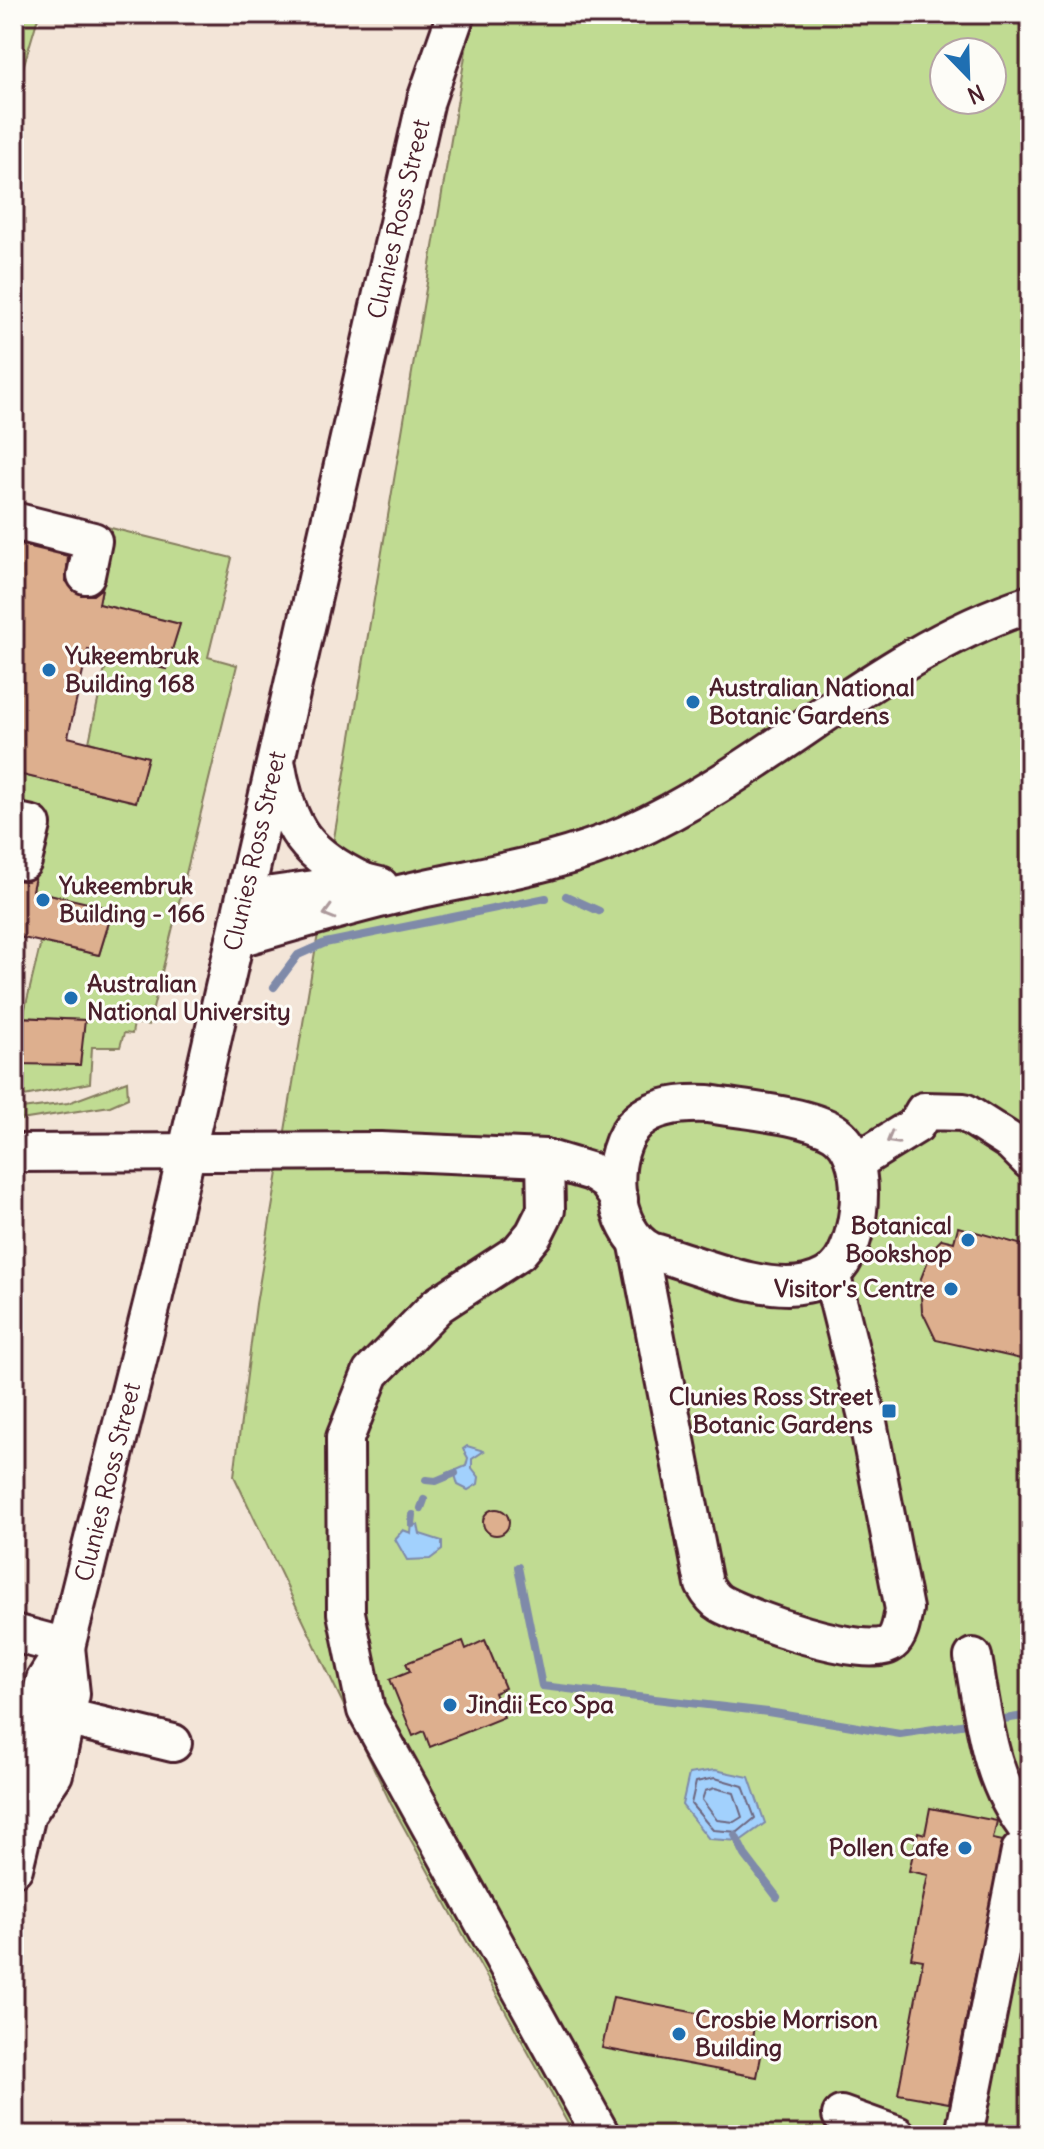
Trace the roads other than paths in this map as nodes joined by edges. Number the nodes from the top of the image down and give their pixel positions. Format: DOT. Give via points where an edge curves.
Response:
graph roads {
  1 [pos="434,14"];
  2 [pos="456,14"];
  3 [pos="426,100"];
  4 [pos="14,521"];
  5 [pos="86,575"];
  6 [pos="1030,604"];
  7 [pos="276,760"];
  8 [pos="14,821"];
  9 [pos="23,861"];
  10 [pos="364,882"];
  11 [pos="405,892"];
  12 [pos="245,899"];
  13 [pos="235,939"];
  14 [pos="621,1145"];
  15 [pos="187,1151"];
  16 [pos="14,1153"];
  17 [pos="559,1160"];
  18 [pos="1030,1161"];
  19 [pos="856,1162"];
  20 [pos="619,1199"];
  21 [pos="638,1245"];
  22 [pos="831,1273"];
  23 [pos="14,1633"];
  24 [pos="66,1647"];
  25 [pos="973,1657"];
  26 [pos="66,1717"];
  27 [pos="173,1743"];
  28 [pos="27,1814"];
  29 [pos="1030,1832"];
  30 [pos="1030,1843"];
  31 [pos="14,1868"];
  32 [pos="841,2115"];
  33 [pos="890,2134"];
  34 [pos="601,2135"];
  35 [pos="964,2135"];
  1 -- 3 [label="street, Clunies Ross Street"];
  2 -- 3 [label="street, Clunies Ross Street"];
  3 -- 7 [label="street, Clunies Ross Street"];
  4 -- 5 [label="street" via="93,541"];
  6 -- 11 [label="street" via="980,620 915,654 723,782 627,834 540,864"];
  7 -- 10 [label="street" via="282,797 297,830 328,865"];
  7 -- 12 [label="street, Clunies Ross Street"];
  8 -- 9 [label="street" via="32,825"];
  10 -- 11 [label="street"];
  10 -- 12 [label="street"];
  11 -- 13 [label="street, one-way"];
  12 -- 13 [label="street, Clunies Ross Street"];
  13 -- 15 [label="street, Clunies Ross Street"];
  14 -- 17 [label="street"];
  14 -- 19 [label="street" via="641,1118 678,1105 708,1104 824,1128 846,1143"];
  14 -- 20 [label="street"];
  15 -- 16 [label="street"];
  15 -- 17 [label="street"];
  15 -- 24 [label="street, Clunies Ross Street"];
  17 -- 20 [label="street" via="607,1182"];
  17 -- 34 [label="street" via="546,1210 527,1243 438,1305 371,1373 345,1438 346,1613 366,1710"];
  18 -- 19 [label="street, one-way" via="964,1112 924,1111 916,1125"];
  19 -- 22 [label="street" via="860,1180 849,1244"];
  20 -- 21 [label="street"];
  21 -- 22 [label="street" via="764,1284 807,1284"];
  21 -- 22 [label="street" via="704,1584 716,1601 740,1613 809,1636 879,1648 891,1643 900,1629 904,1609 866,1413"];
  23 -- 24 [label="street"];
  24 -- 26 [label="street, Clunies Ross Street" via="71,1694"];
  24 -- 28 [label="street, Clunies Ross Street" via="45,1680 25,1769"];
  25 -- 29 [label="street" via="994,1766 1011,1809"];
  26 -- 27 [label="street"];
  26 -- 28 [label="street, Clunies Ross Street" via="54,1774"];
  28 -- 31 [label="street, Clunies Ross Street"];
  30 -- 35 [label="street" via="1020,1851"];
  32 -- 33 [label="street"];
}
